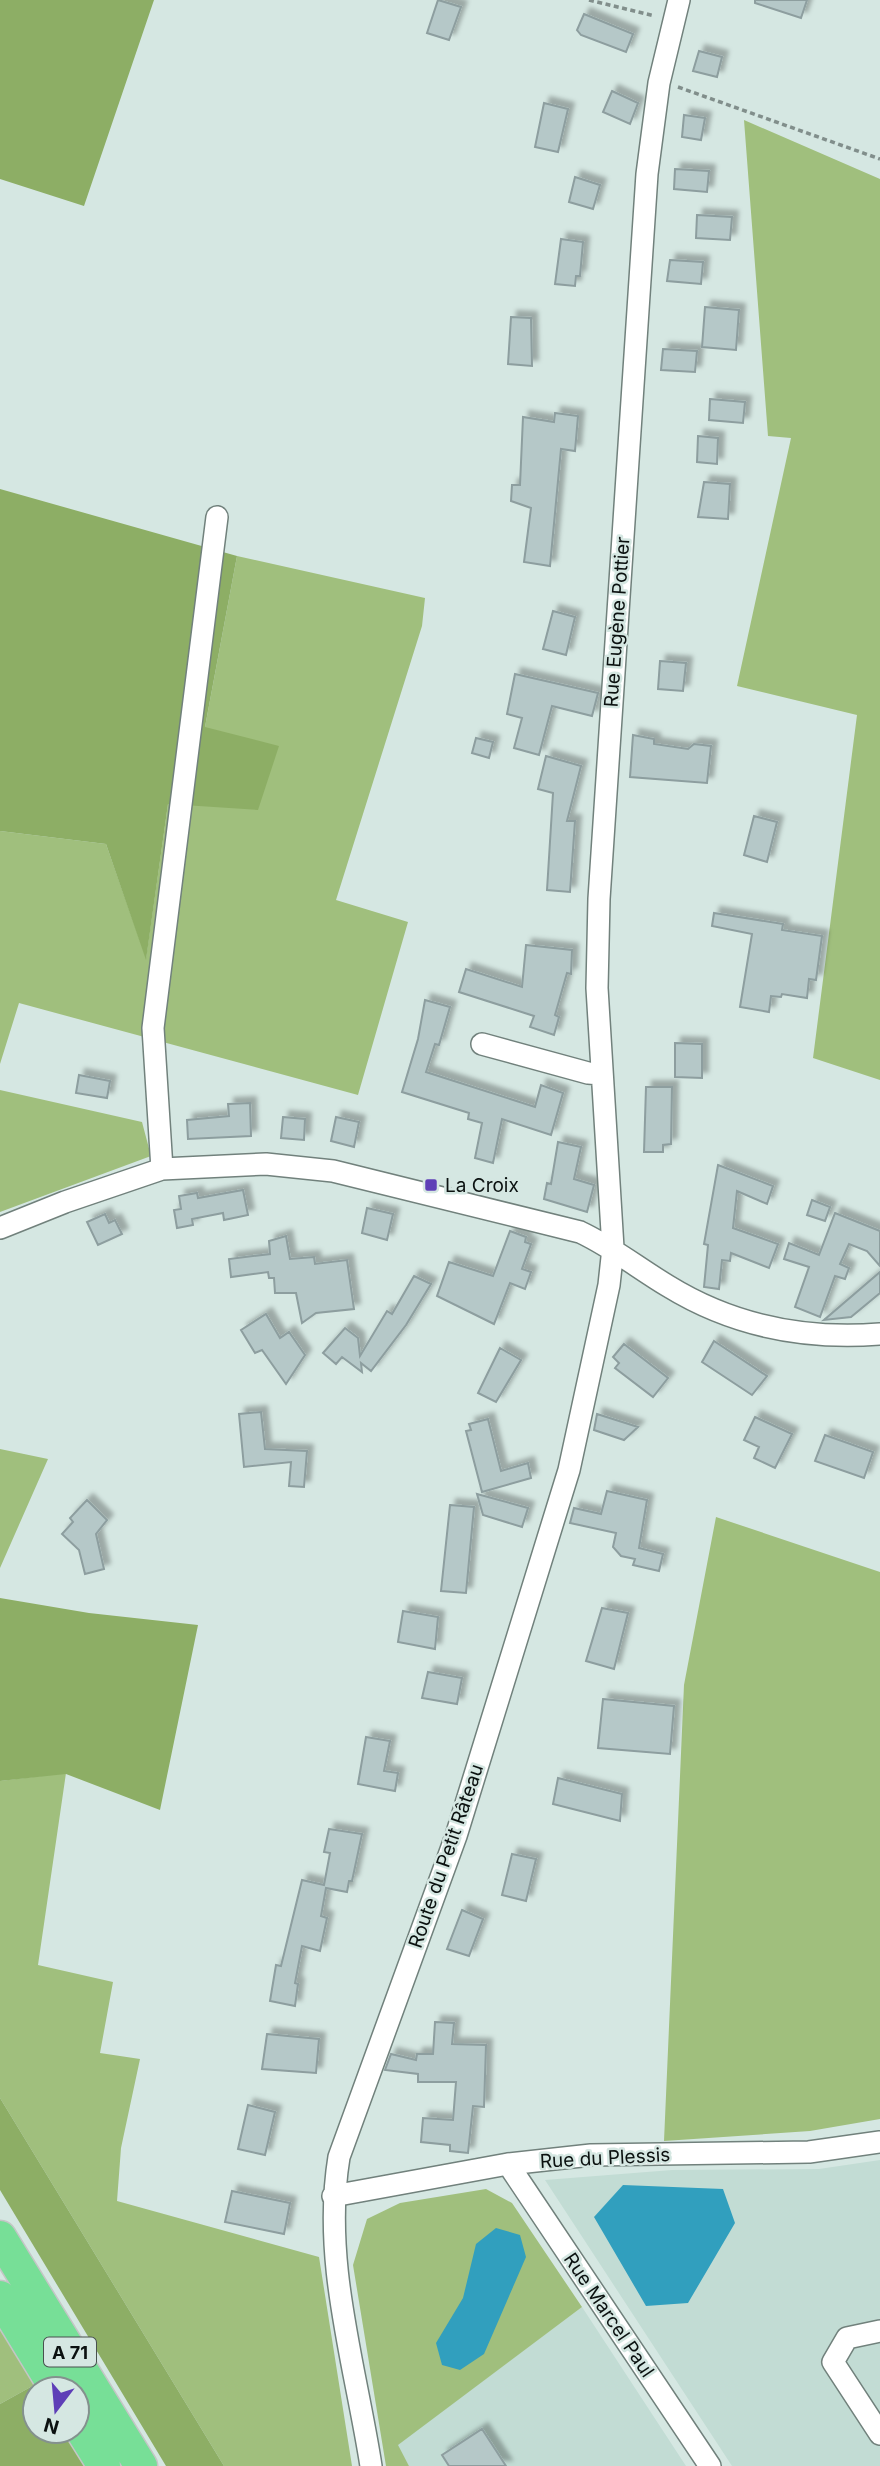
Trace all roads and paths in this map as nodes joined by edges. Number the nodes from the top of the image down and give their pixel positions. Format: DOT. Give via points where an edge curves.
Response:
graph roads {
  1 [pos="589,0"];
  2 [pos="677,10"];
  3 [pos="672,86"];
  4 [pos="880,159"];
  5 [pos="217,517"];
  6 [pos="482,1044"];
  7 [pos="601,1074"];
  8 [pos="162,1169"];
  9 [pos="0,1228"];
  10 [pos="613,1248"];
  11 [pos="880,1334"];
  12 [pos="880,2142"];
  13 [pos="508,2164"];
  14 [pos="333,2196"];
  15 [pos="0,2237"];
  16 [pos="0,2297"];
  17 [pos="880,2331"];
  18 [pos="47,2375"];
  19 [pos="880,2434"];
  20 [pos="91,2445"];
  21 [pos="104,2466"];
  22 [pos="141,2466"];
  23 [pos="371,2466"];
  24 [pos="710,2466"];
  1 -- 2 [label="path"];
  2 -- 7 [label="street, Rue Eugène Pottier" via="659,83 647,174 599,899"];
  3 -- 4 [label="path"];
  5 -- 8 [label="street" via="153,1028"];
  6 -- 7 [label="street"];
  7 -- 10 [label="street, Rue Eugène Pottier"];
  8 -- 9 [label="street"];
  8 -- 10 [label="street" via="266,1164 333,1171 580,1233"];
  10 -- 11 [label="street" via="666,1285 737,1321 782,1332"];
  10 -- 14 [label="street, Route du Petit Râteau" via="569,1470 456,1836 339,2157"];
  12 -- 13 [label="street, Rue du Plessis" via="809,2151 591,2155"];
  13 -- 14 [label="street, Rue du Plessis"];
  13 -- 24 [label="street, Rue Marcel Paul"];
  14 -- 23 [label="street, Route du Petit Râteau" via="336,2283"];
  15 -- 22 [label="highway, A 71"];
  16 -- 18 [label="highway, A 71"];
  17 -- 19 [label="street" via="847,2338 833,2362"];
  20 -- 21 [label="highway"];
}
